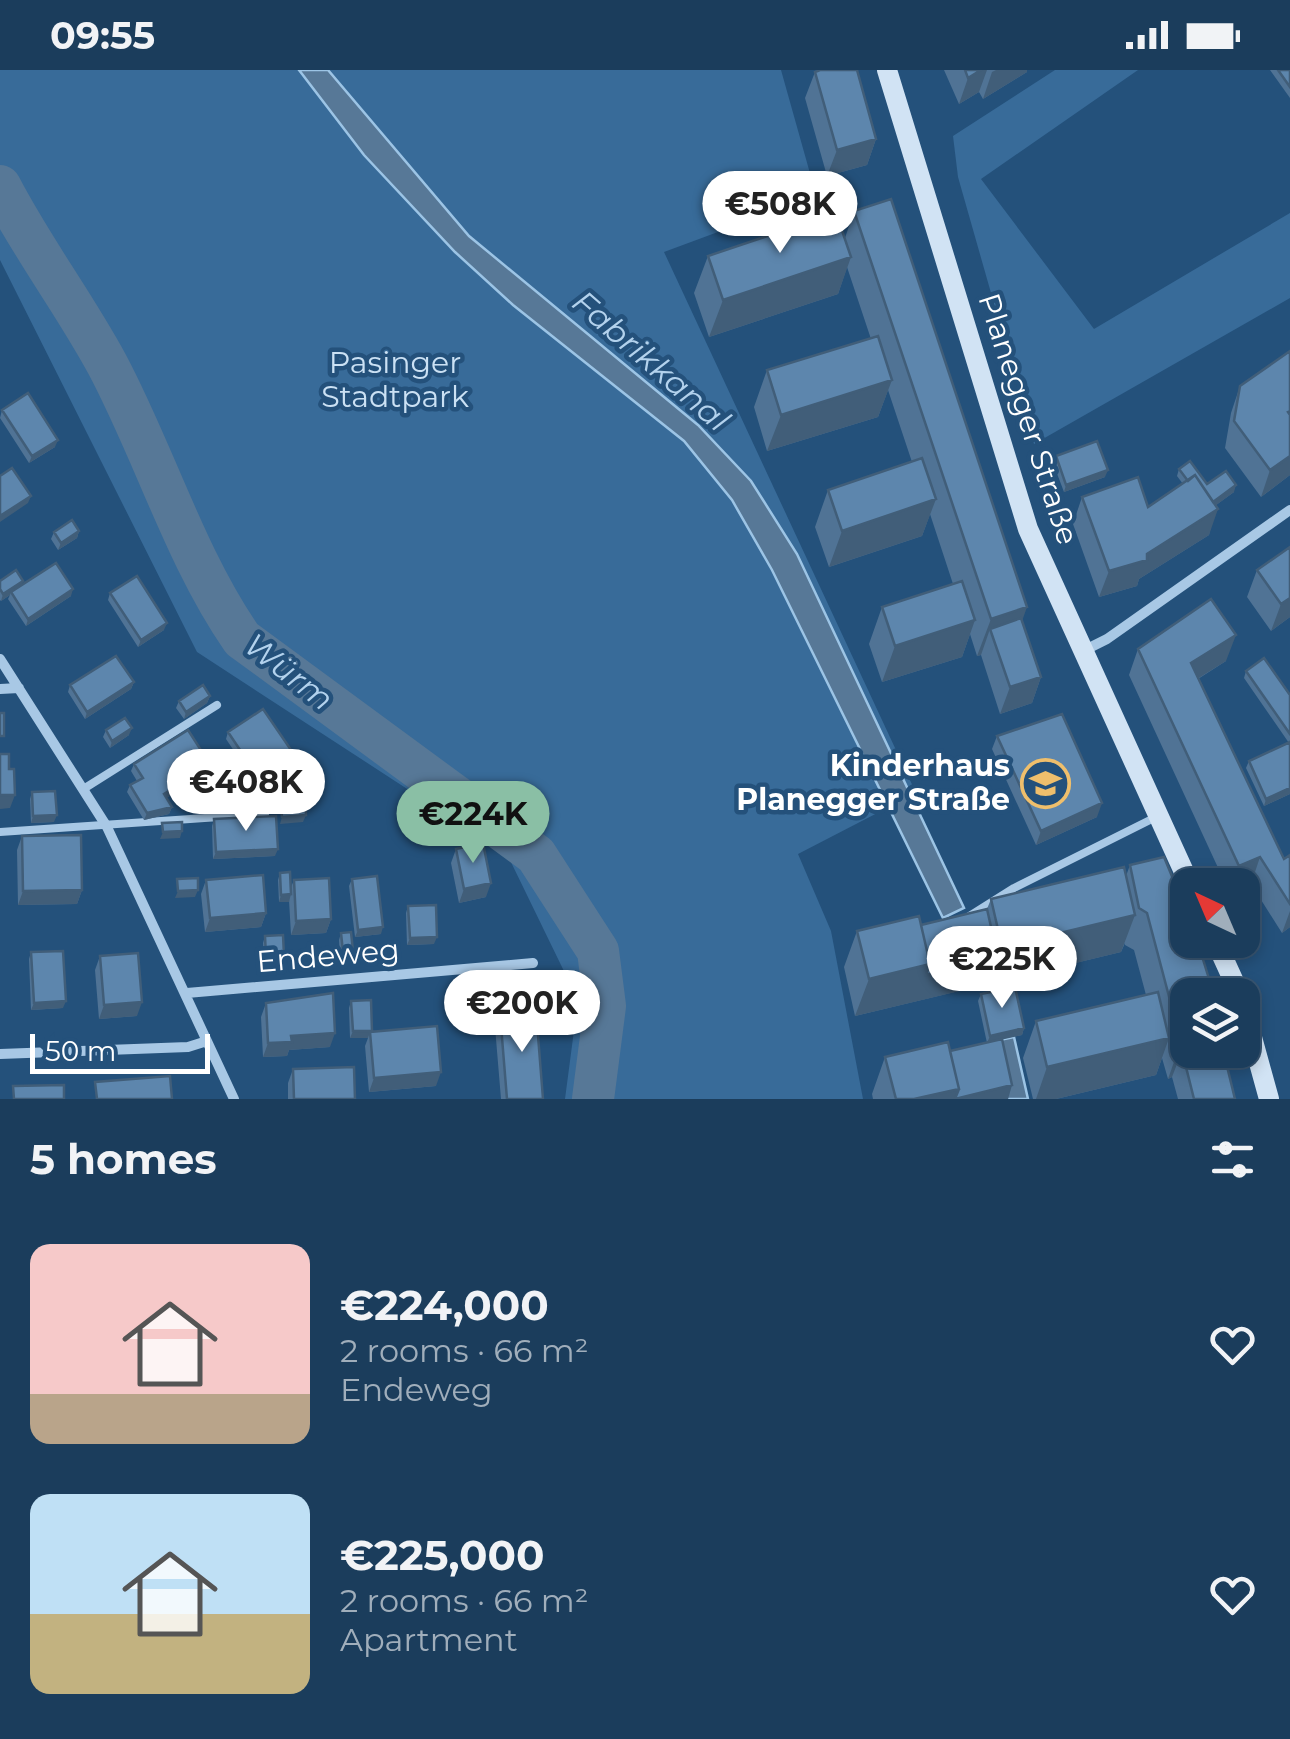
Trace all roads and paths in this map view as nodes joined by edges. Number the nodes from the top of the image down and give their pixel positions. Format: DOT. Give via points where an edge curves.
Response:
graph roads {
  1 [pos="887,70"];
  2 [pos="1290,510"];
  3 [pos="1083,651"];
  4 [pos="0,659"];
  5 [pos="19,688"];
  6 [pos="0,689"];
  7 [pos="217,705"];
  8 [pos="85,788"];
  9 [pos="264,814"];
  10 [pos="1158,816"];
  11 [pos="107,827"];
  12 [pos="0,832"];
  13 [pos="1182,868"];
  14 [pos="951,928"];
  15 [pos="533,964"];
  16 [pos="187,993"];
  17 [pos="207,1041"];
  18 [pos="0,1054"];
  19 [pos="1260,1067"];
  20 [pos="234,1099"];
  21 [pos="1269,1099"];
  1 -- 3 [label="main road, Planegger Straße" via="1022,510"];
  2 -- 3 [label="street"];
  3 -- 10 [label="main road, Planegger Straße"];
  4 -- 5 [label="street"];
  5 -- 6 [label="street"];
  5 -- 8 [label="street"];
  7 -- 8 [label="lane"];
  8 -- 11 [label="street"];
  9 -- 11 [label="lane"];
  10 -- 13 [label="main road, Planegger Straße"];
  10 -- 14 [label="lane" via="1014,888"];
  11 -- 12 [label="lane"];
  11 -- 16 [label="street"];
  15 -- 16 [label="street, Endeweg"];
  16 -- 17 [label="street"];
  17 -- 18 [label="street"];
  17 -- 20 [label="street"];
  19 -- 21 [label="main road"];
}
